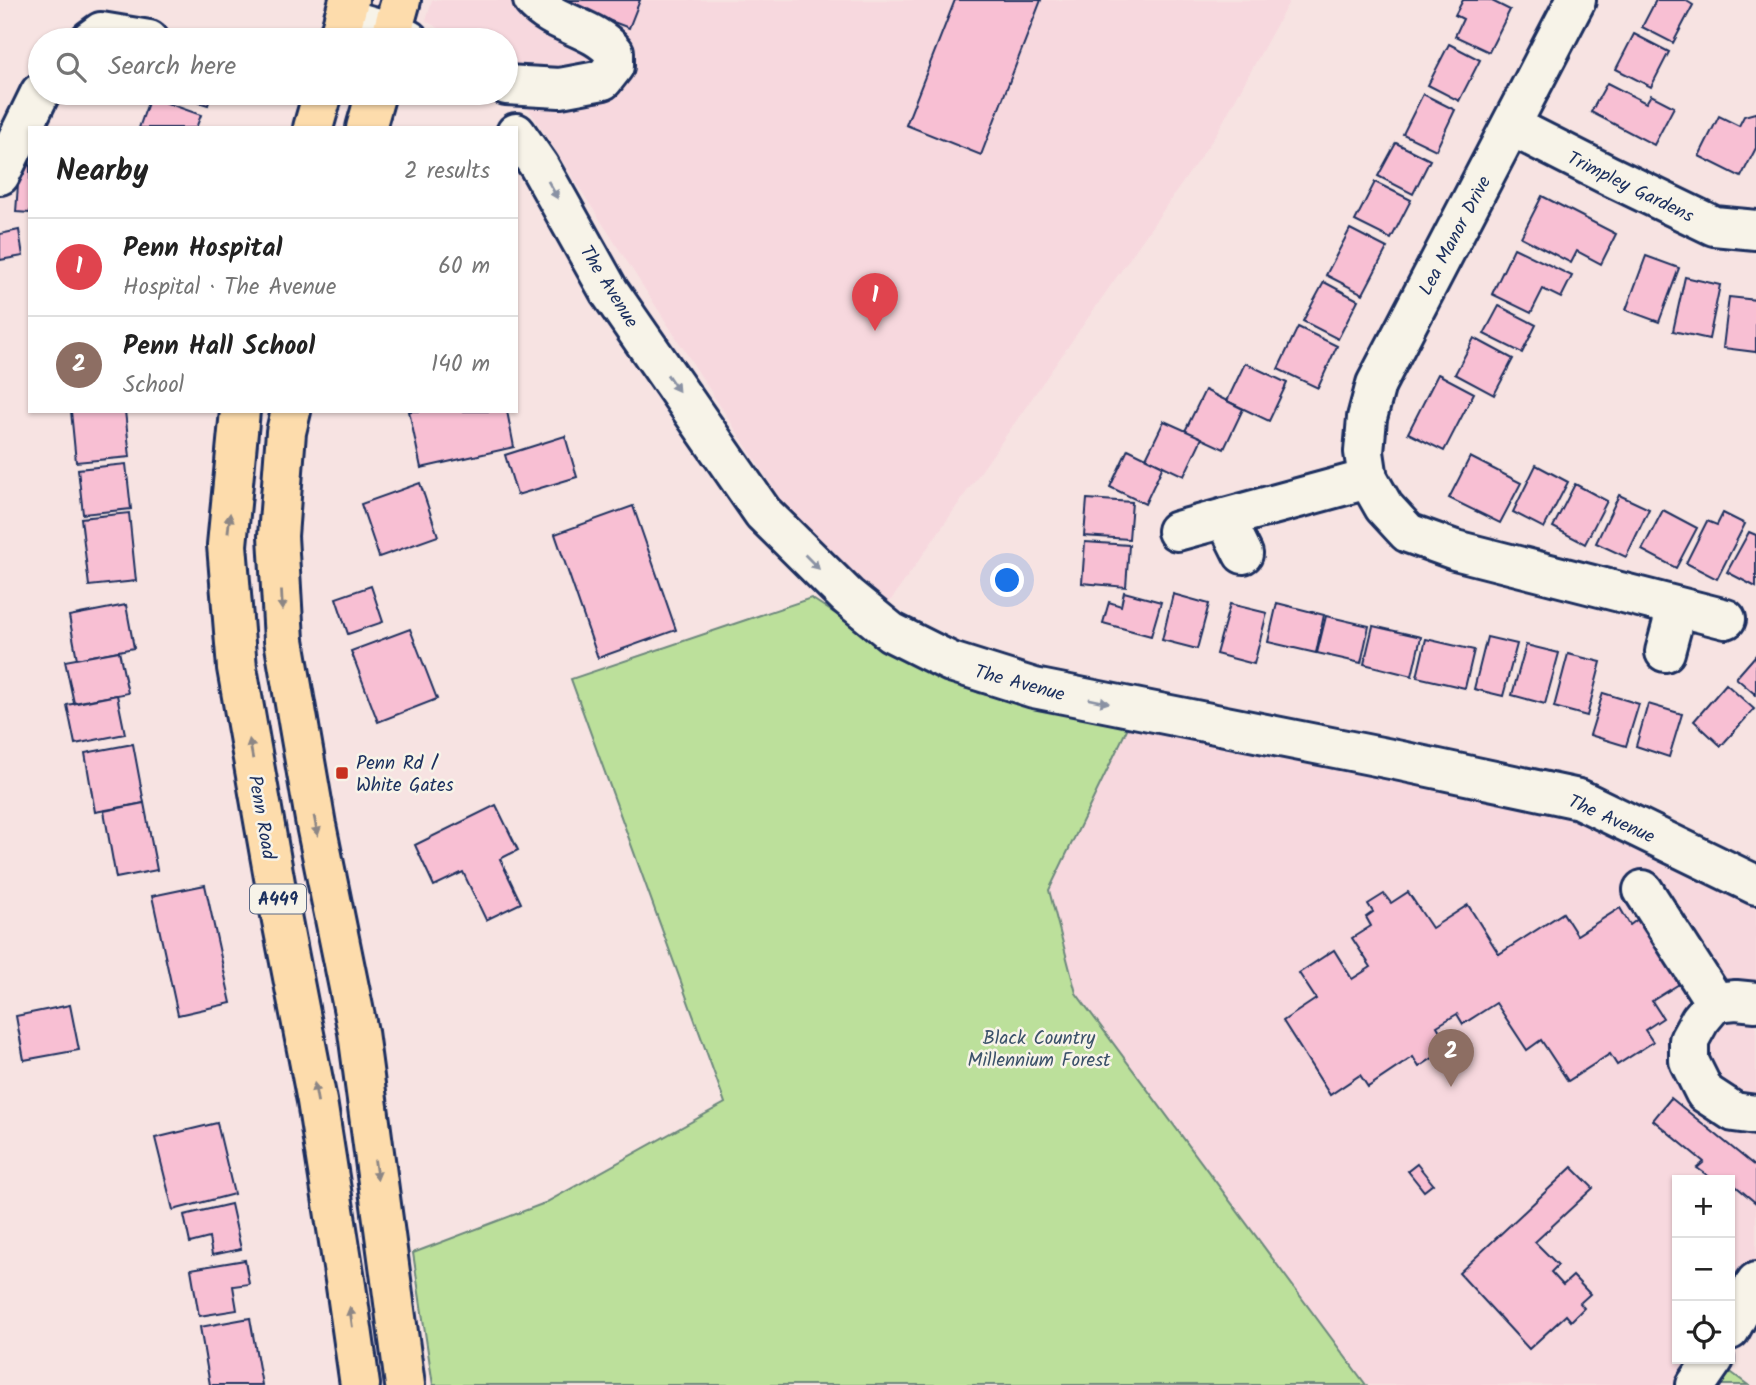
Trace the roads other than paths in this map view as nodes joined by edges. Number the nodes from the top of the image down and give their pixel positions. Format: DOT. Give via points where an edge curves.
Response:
graph roads {
  1 [pos="533,0"];
  2 [pos="1576,0"];
  3 [pos="343,20"];
  4 [pos="398,28"];
  5 [pos="518,86"];
  6 [pos="34,105"];
  7 [pos="320,105"];
  8 [pos="373,105"];
  9 [pos="497,105"];
  10 [pos="314,126"];
  11 [pos="367,126"];
  12 [pos="512,126"];
  13 [pos="1511,126"];
  14 [pos="518,136"];
  15 [pos="0,175"];
  16 [pos="1756,230"];
  17 [pos="240,413"];
  18 [pos="291,413"];
  19 [pos="1368,479"];
  20 [pos="1225,519"];
  21 [pos="1177,531"];
  22 [pos="1243,554"];
  23 [pos="1677,607"];
  24 [pos="1726,619"];
  25 [pos="1665,652"];
  26 [pos="1756,885"];
  27 [pos="1643,890"];
  28 [pos="1715,1002"];
  29 [pos="1756,1002"];
  30 [pos="1756,1115"];
  31 [pos="1756,1282"];
  32 [pos="1735,1321"];
  33 [pos="1711,1364"];
  34 [pos="360,1385"];
  35 [pos="405,1385"];
  36 [pos="1696,1385"];
  1 -- 5 [label="street" via="544,12 605,41 614,52 614,66 603,80 560,88"];
  2 -- 13 [label="street, Lea Manor Drive"];
  3 -- 4 [label="street"];
  6 -- 15 [label="street"];
  7 -- 10 [label="highway"];
  8 -- 11 [label="highway"];
  9 -- 12 [label="street"];
  13 -- 16 [label="street, Trimpley Gardens" via="1714,226"];
  13 -- 19 [label="street, Lea Manor Drive" via="1376,384 1364,452"];
  14 -- 26 [label="street, The Avenue, one-way" via="609,291 763,513 847,596 891,632 951,663 1034,688 1580,799"];
  34 -- 17 [label="highway, Penn Road / A449, one-way" via="317,1101 237,668 227,545"];
  18 -- 35 [label="highway, A449, one-way" via="278,536 284,640 358,1032"];
  19 -- 20 [label="street"];
  19 -- 23 [label="street, Lea Manor Drive" via="1384,507 1408,533 1455,550"];
  20 -- 21 [label="street"];
  20 -- 22 [label="street"];
  23 -- 24 [label="street, Lea Manor Drive"];
  23 -- 25 [label="street"];
  27 -- 28 [label="street"];
  28 -- 29 [label="street"];
  28 -- 30 [label="street" via="1689,1040 1689,1061 1705,1093 1734,1112"];
  31 -- 32 [label="street"];
  33 -- 36 [label="street"];
}
